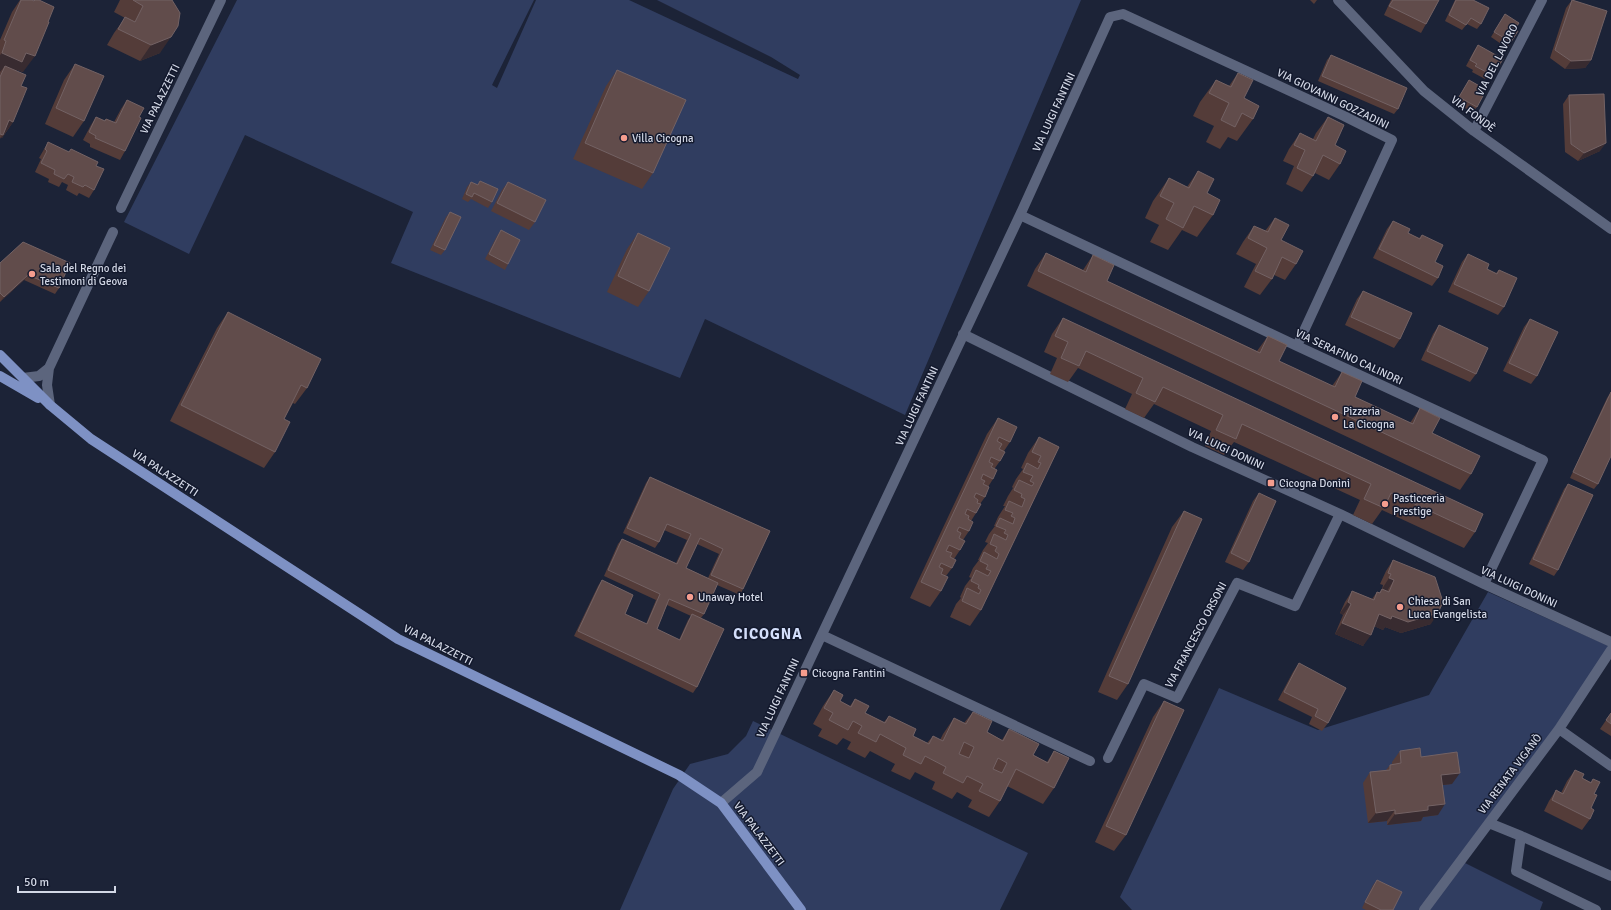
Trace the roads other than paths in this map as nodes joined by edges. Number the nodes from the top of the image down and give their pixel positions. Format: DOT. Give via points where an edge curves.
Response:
graph roads {
  1 [pos="220,0"];
  2 [pos="1338,0"];
  3 [pos="1542,0"];
  4 [pos="1124,14"];
  5 [pos="1474,131"];
  6 [pos="121,208"];
  7 [pos="1020,215"];
  8 [pos="1611,229"];
  9 [pos="113,232"];
  10 [pos="963,334"];
  11 [pos="1297,346"];
  12 [pos="0,355"];
  13 [pos="48,368"];
  14 [pos="0,376"];
  15 [pos="23,378"];
  16 [pos="50,405"];
  17 [pos="1340,514"];
  18 [pos="1484,584"];
  19 [pos="822,635"];
  20 [pos="1611,642"];
  21 [pos="1611,650"];
  22 [pos="1559,729"];
  23 [pos="1108,758"];
  24 [pos="1090,761"];
  25 [pos="1611,766"];
  26 [pos="721,804"];
  27 [pos="1489,823"];
  28 [pos="1521,836"];
  29 [pos="1611,876"];
  30 [pos="801,910"];
  31 [pos="1424,910"];
  32 [pos="1596,910"];
  1 -- 6 [label="street, VIA PALAZZETTI"];
  2 -- 5 [label="street, VIA FONDÈ" via="1424,91"];
  3 -- 5 [label="street, VIA DEL LAVORO"];
  4 -- 7 [label="street, VIA LUIGI FANTINI" via="1110,17"];
  4 -- 11 [label="street, VIA GIOVANNI GOZZADINI" via="1392,140"];
  5 -- 8 [label="street, VIA FONDÈ"];
  7 -- 10 [label="street, VIA LUIGI FANTINI"];
  7 -- 11 [label="street, VIA SERAFINO CALINDRI"];
  9 -- 13 [label="street"];
  10 -- 17 [label="street, VIA LUIGI DONINI" via="1192,447"];
  10 -- 19 [label="street, VIA LUIGI FANTINI"];
  11 -- 18 [label="street, VIA SERAFINO CALINDRI" via="1543,460"];
  12 -- 15 [label="main road, VIA PALAZZETTI"];
  13 -- 15 [label="street" via="39,376"];
  13 -- 16 [label="street"];
  14 -- 16 [label="main road, VIA PALAZZETTI"];
  15 -- 16 [label="main road, VIA PALAZZETTI"];
  16 -- 26 [label="main road, VIA PALAZZETTI" via="91,439 398,639 680,776"];
  17 -- 18 [label="street, VIA LUIGI DONINI"];
  17 -- 23 [label="street, VIA FRANCESCO ORSONI" via="1295,606 1237,583 1177,698 1144,684"];
  18 -- 20 [label="street, VIA LUIGI DONINI"];
  19 -- 24 [label="street"];
  19 -- 26 [label="street, VIA LUIGI FANTINI" via="757,772"];
  21 -- 22 [label="street, VIA RENATA VIGANÒ"];
  22 -- 25 [label="street"];
  22 -- 27 [label="street, VIA RENATA VIGANÒ"];
  26 -- 30 [label="main road, VIA PALAZZETTI"];
  27 -- 28 [label="street"];
  27 -- 31 [label="street, VIA RENATA VIGANÒ"];
  28 -- 29 [label="street"];
  28 -- 32 [label="street" via="1516,871"];
}
